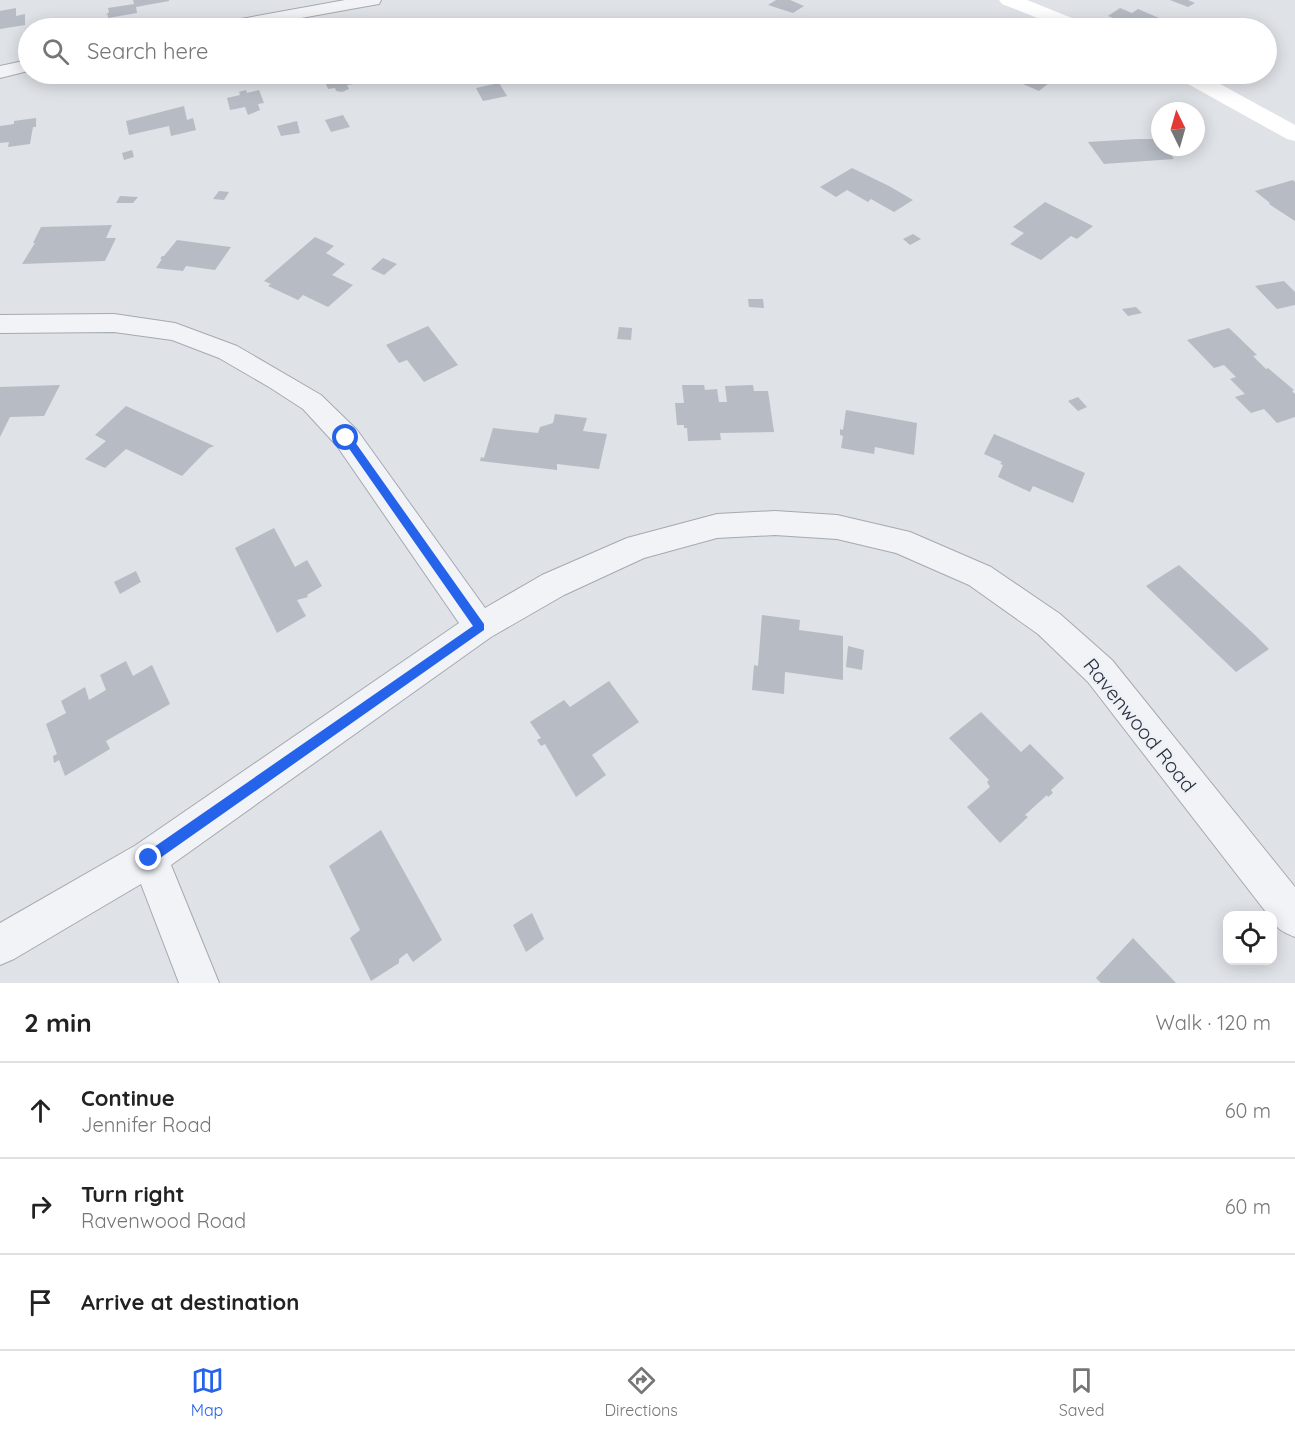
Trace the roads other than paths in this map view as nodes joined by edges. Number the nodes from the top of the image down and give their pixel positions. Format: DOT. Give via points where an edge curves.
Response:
graph roads {
  1 [pos="372,0"];
  2 [pos="1009,0"];
  3 [pos="274,18"];
  4 [pos="1055,18"];
  5 [pos="18,68"];
  6 [pos="0,72"];
  7 [pos="1205,84"];
  8 [pos="1295,134"];
  9 [pos="0,324"];
  10 [pos="480,627"];
  11 [pos="149,858"];
  12 [pos="1295,918"];
  13 [pos="0,945"];
  14 [pos="199,983"];
  1 -- 3 [label="street"];
  2 -- 4 [label="street"];
  5 -- 6 [label="street"];
  7 -- 8 [label="street"];
  9 -- 10 [label="street" via="114,323 175,332 228,352 278,380 312,402 346,438"];
  10 -- 11 [label="street, Ravenwood Road"];
  10 -- 12 [label="street, Ravenwood Road" via="553,585 638,547 717,526 775,523 837,527 900,541 980,576 1049,624 1100,671"];
  11 -- 13 [label="street, Ravenwood Road"];
  11 -- 14 [label="street"];
}
